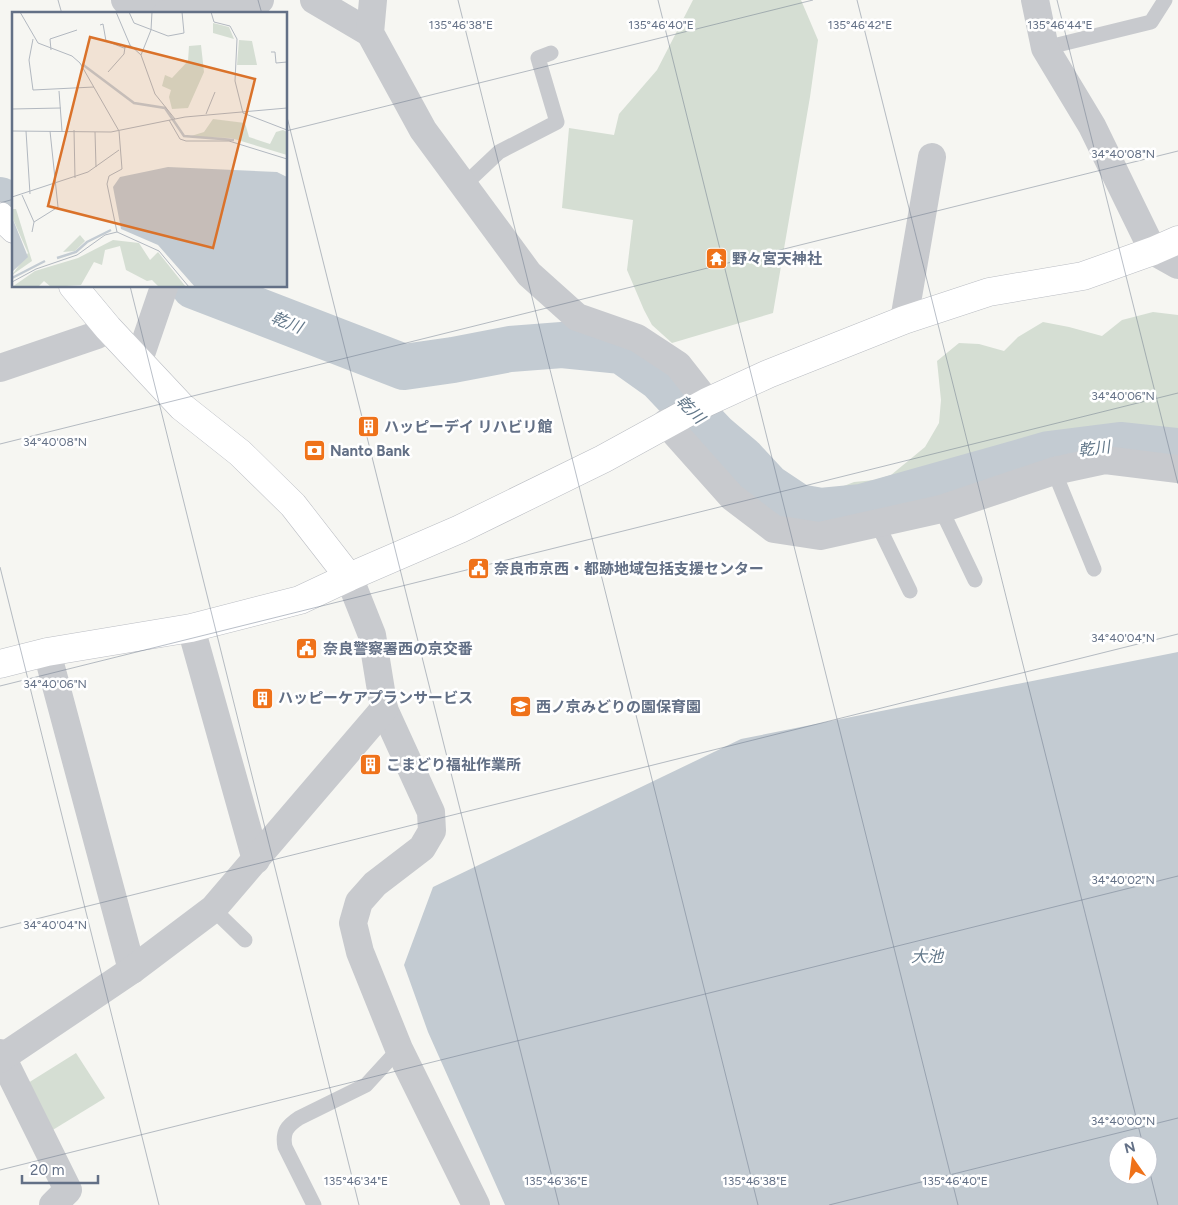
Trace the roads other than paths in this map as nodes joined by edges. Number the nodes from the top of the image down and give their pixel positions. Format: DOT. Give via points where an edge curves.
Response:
graph roads {
  1 [pos="125,0"];
  2 [pos="314,0"];
  3 [pos="373,0"];
  4 [pos="1035,0"];
  5 [pos="1165,0"];
  6 [pos="160,12"];
  7 [pos="370,33"];
  8 [pos="1045,48"];
  9 [pos="551,53"];
  10 [pos="932,157"];
  11 [pos="464,186"];
  12 [pos="0,216"];
  13 [pos="12,227"];
  14 [pos="1178,240"];
  15 [pos="1153,252"];
  16 [pos="1178,265"];
  17 [pos="75,288"];
  18 [pos="164,288"];
  19 [pos="904,320"];
  20 [pos="108,328"];
  21 [pos="139,360"];
  22 [pos="0,368"];
  23 [pos="707,402"];
  24 [pos="666,423"];
  25 [pos="1178,469"];
  26 [pos="1054,471"];
  27 [pos="941,509"];
  28 [pos="877,524"];
  29 [pos="1094,570"];
  30 [pos="349,577"];
  31 [pos="975,580"];
  32 [pos="910,591"];
  33 [pos="192,628"];
  34 [pos="47,652"];
  35 [pos="0,664"];
  36 [pos="384,709"];
  37 [pos="256,860"];
  38 [pos="214,909"];
  39 [pos="245,940"];
  40 [pos="132,970"];
  41 [pos="399,1049"];
  42 [pos="1,1056"];
  43 [pos="65,1200"];
  44 [pos="314,1205"];
  45 [pos="476,1205"];
  1 -- 6 [label="street"];
  2 -- 7 [label="street"];
  3 -- 7 [label="street"];
  4 -- 8 [label="street"];
  5 -- 8 [label="lane" via="1151,22"];
  7 -- 11 [label="street" via="423,130"];
  8 -- 15 [label="street" via="1092,126"];
  9 -- 11 [label="lane" via="538,58 557,122 499,152"];
  10 -- 19 [label="street"];
  11 -- 23 [label="street" via="529,274 577,318 637,338 678,365"];
  12 -- 13 [label="street"];
  14 -- 15 [label="street"];
  15 -- 16 [label="street"];
  15 -- 19 [label="street" via="1083,276 989,292"];
  17 -- 20 [label="street"];
  18 -- 21 [label="street"];
  19 -- 23 [label="street"];
  20 -- 21 [label="street"];
  20 -- 22 [label="street" via="97,335"];
  21 -- 30 [label="street" via="182,406 240,454 292,505"];
  23 -- 24 [label="street"];
  24 -- 28 [label="street" via="732,497 774,529 820,536"];
  24 -- 30 [label="street" via="603,459 460,529"];
  25 -- 26 [label="street" via="1105,460"];
  26 -- 27 [label="street"];
  26 -- 29 [label="lane"];
  27 -- 28 [label="street"];
  27 -- 31 [label="lane"];
  28 -- 32 [label="lane"];
  30 -- 33 [label="street" via="300,600"];
  30 -- 36 [label="street" via="372,635"];
  33 -- 34 [label="street"];
  33 -- 37 [label="street"];
  34 -- 35 [label="street"];
  34 -- 40 [label="street"];
  36 -- 37 [label="street"];
  36 -- 41 [label="street" via="431,812 432,831 422,848 375,884 359,902 353,922 360,952"];
  37 -- 38 [label="street"];
  38 -- 39 [label="lane"];
  38 -- 40 [label="street"];
  40 -- 42 [label="street"];
  41 -- 44 [label="lane" via="366,1085 290,1123 284,1138 285,1147"];
  41 -- 45 [label="street"];
  42 -- 43 [label="street"];
}
